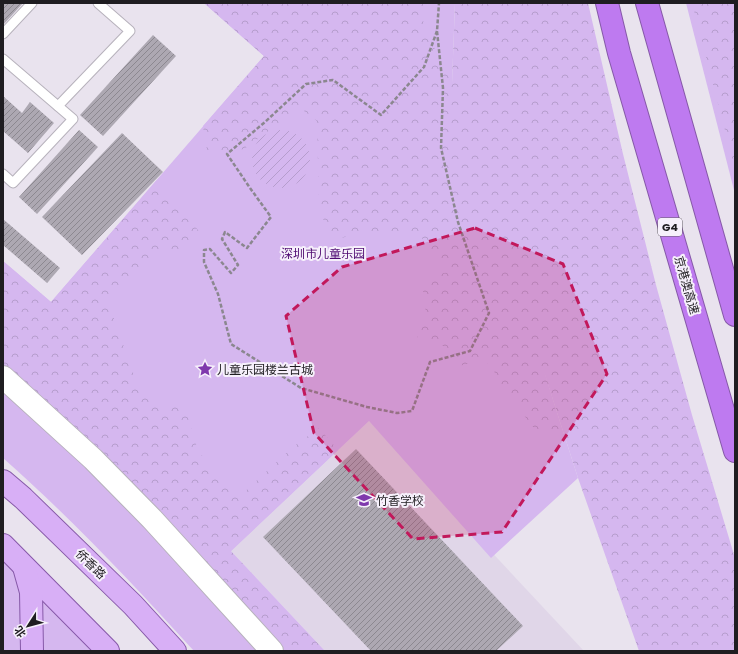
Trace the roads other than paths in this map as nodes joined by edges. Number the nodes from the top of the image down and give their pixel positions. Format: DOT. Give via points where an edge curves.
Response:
graph roads {
  1 [pos="32,3"];
  2 [pos="98,3"];
  3 [pos="608,3"];
  4 [pos="647,3"];
  5 [pos="3,34"];
  6 [pos="3,59"];
  7 [pos="58,106"];
  8 [pos="3,174"];
  9 [pos="735,315"];
  10 [pos="3,377"];
  11 [pos="735,451"];
  12 [pos="3,481"];
  13 [pos="3,545"];
  14 [pos="24,566"];
  15 [pos="32,651"];
  16 [pos="108,651"];
  17 [pos="175,651"];
  18 [pos="272,651"];
  1 -- 5 [label="lane"];
  2 -- 7 [label="lane" via="130,31"];
  3 -- 11 [label="highway, 京港澳高速 / G4" via="619,53"];
  4 -- 9 [label="highway"];
  6 -- 7 [label="lane"];
  7 -- 8 [label="lane" via="73,119 13,183"];
  10 -- 18 [label="main road" via="93,459 152,519"];
  12 -- 17 [label="main road, 侨香路" via="133,605"];
  13 -- 14 [label="main road"];
  14 -- 15 [label="main road" via="31,592"];
  14 -- 16 [label="main road"];
}
